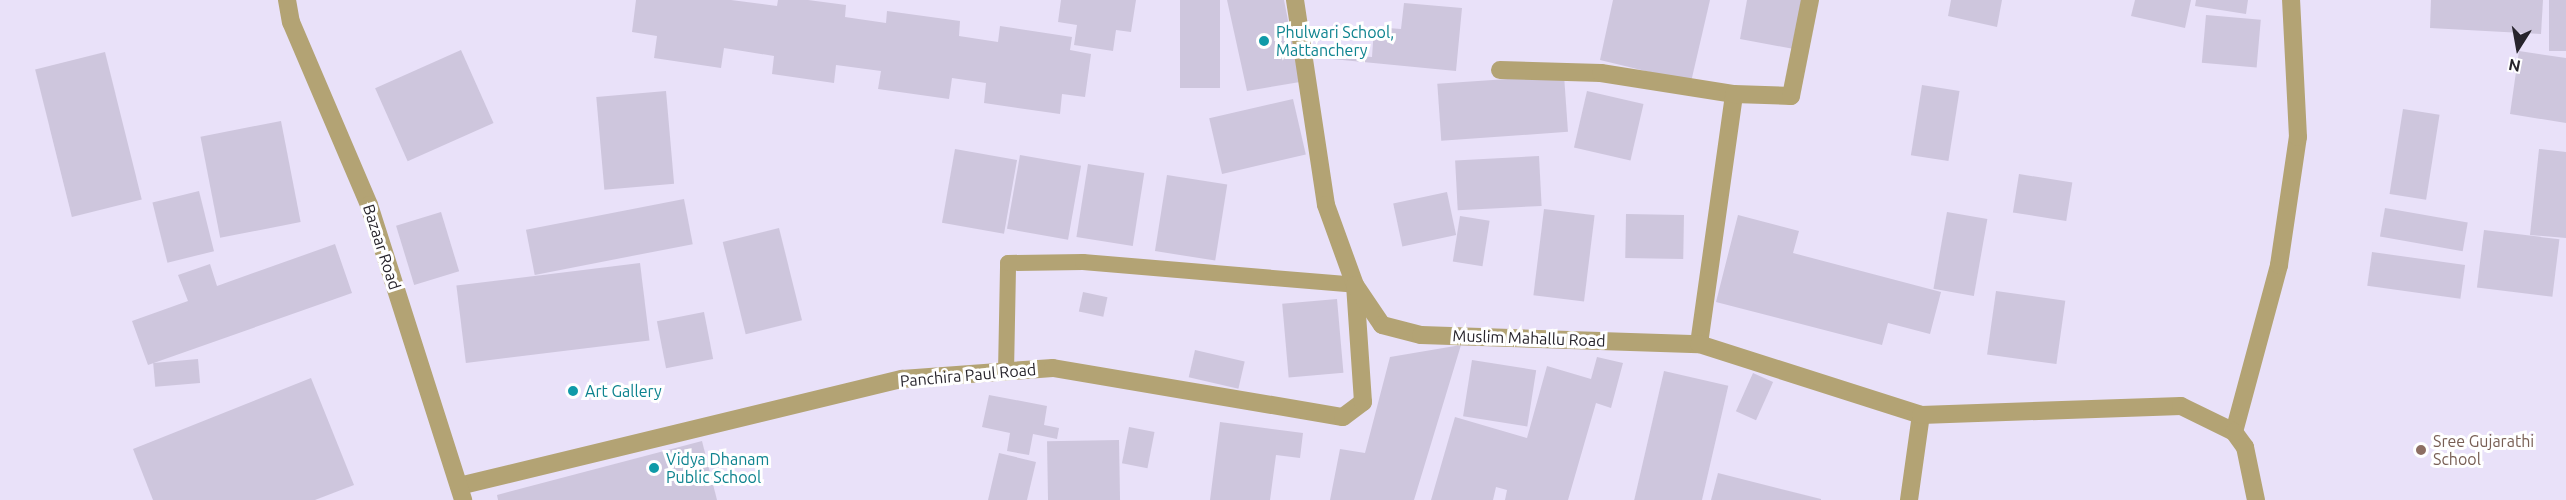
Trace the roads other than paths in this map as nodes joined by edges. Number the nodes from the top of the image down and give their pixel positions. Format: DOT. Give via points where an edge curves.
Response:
graph roads {
  1 [pos="287,0"];
  2 [pos="1295,0"];
  3 [pos="1810,0"];
  4 [pos="2291,0"];
  5 [pos="1500,70"];
  6 [pos="1734,94"];
  7 [pos="1355,285"];
  8 [pos="1699,344"];
  9 [pos="1006,372"];
  10 [pos="1921,415"];
  11 [pos="2234,432"];
  12 [pos="461,493"];
  13 [pos="1909,500"];
  14 [pos="2256,500"];
  1 -- 12 [label="street, Bazaar Road" via="291,22 369,204"];
  2 -- 7 [label="street, Muslim Mahallu Road" via="1326,205"];
  3 -- 6 [label="street" via="1791,96"];
  4 -- 11 [label="street" via="2298,137 2279,265"];
  5 -- 6 [label="street" via="1601,73"];
  6 -- 8 [label="street"];
  7 -- 8 [label="street, Muslim Mahallu Road" via="1382,324 1421,334"];
  7 -- 9 [label="lane" via="1083,262 1008,263"];
  7 -- 9 [label="street, Panchira Paul Road" via="1363,402 1343,417 1053,368"];
  8 -- 10 [label="street, Muslim Mahallu Road"];
  9 -- 12 [label="street, Panchira Paul Road" via="903,378"];
  10 -- 11 [label="street, Muslim Mahallu Road" via="2181,406"];
  10 -- 13 [label="street"];
  11 -- 14 [label="street" via="2245,447"];
}
